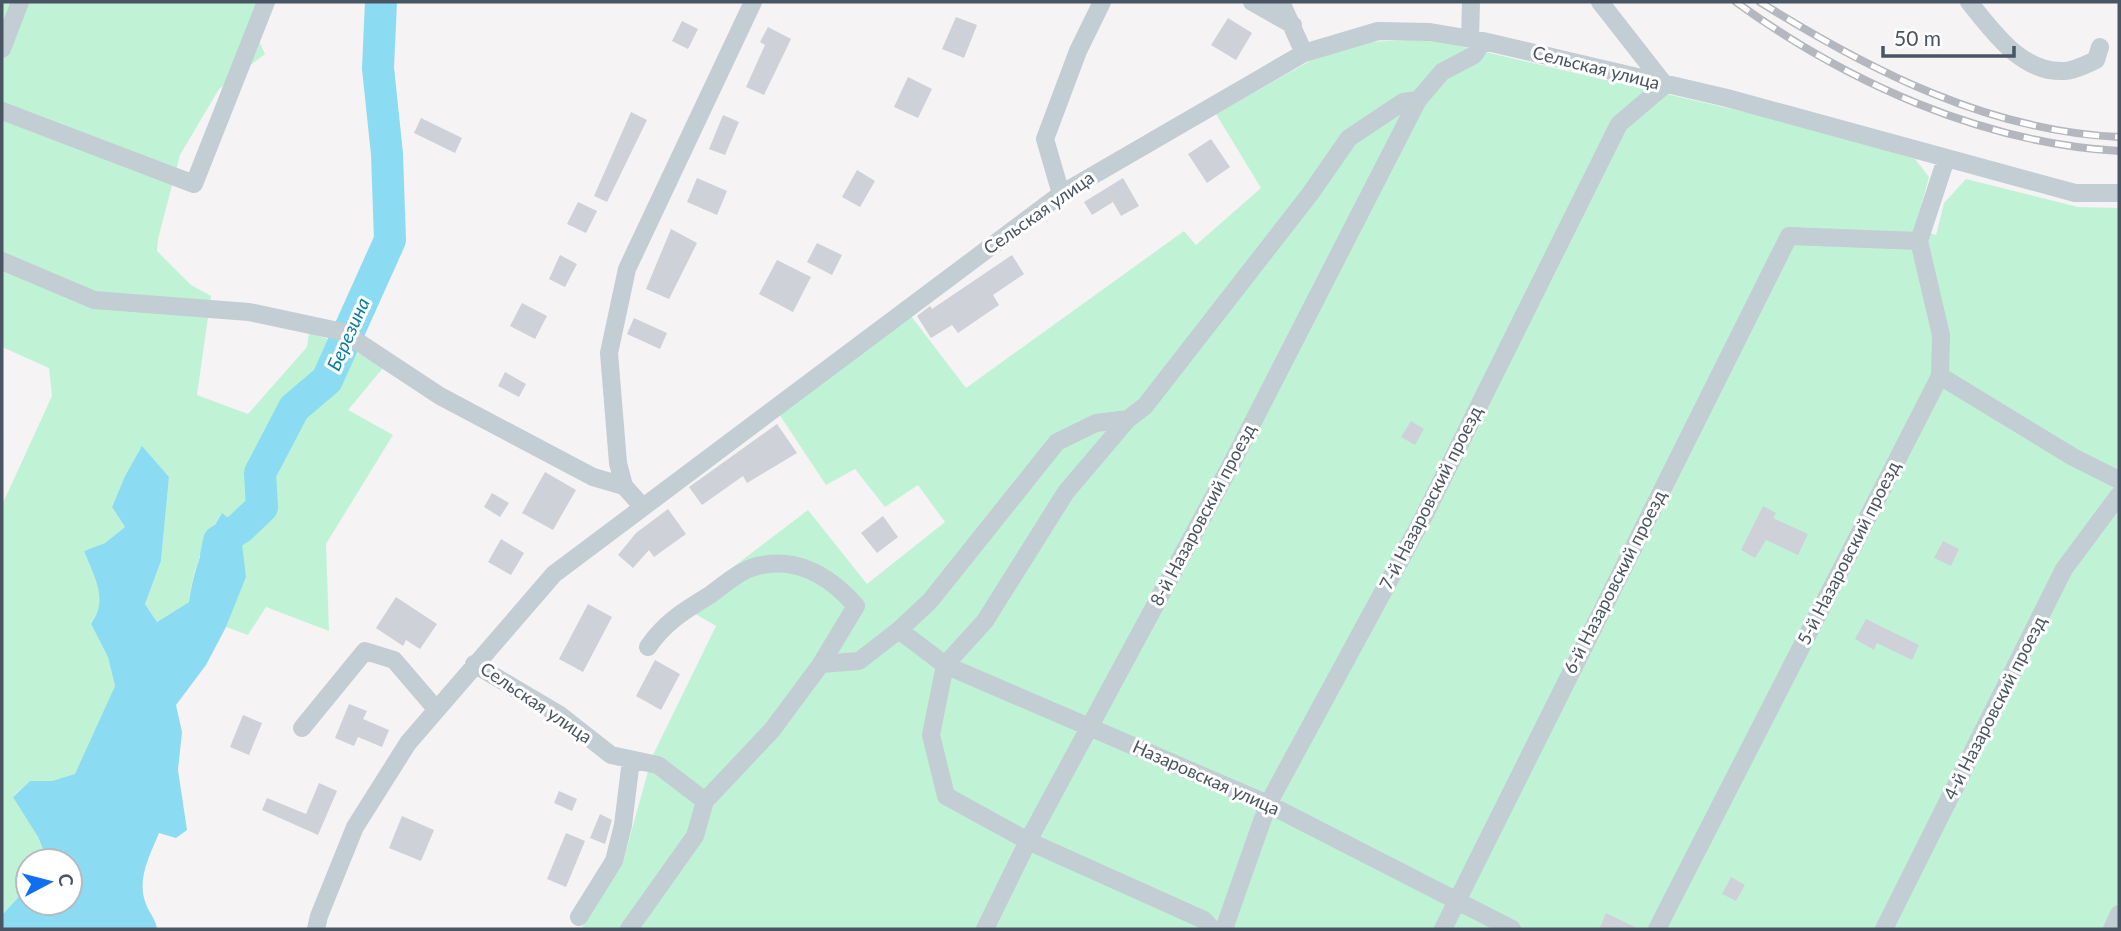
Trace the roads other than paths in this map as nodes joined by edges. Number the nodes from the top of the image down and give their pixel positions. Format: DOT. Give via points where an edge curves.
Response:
graph roads {
  1 [pos="20,2"];
  2 [pos="266,2"];
  3 [pos="753,2"];
  4 [pos="1102,2"];
  5 [pos="1252,2"];
  6 [pos="1281,2"];
  7 [pos="1471,2"];
  8 [pos="1600,2"];
  9 [pos="1969,2"];
  10 [pos="1293,25"];
  11 [pos="1476,40"];
  12 [pos="2100,47"];
  13 [pos="2,49"];
  14 [pos="1304,53"];
  15 [pos="1665,85"];
  16 [pos="1418,100"];
  17 [pos="2,111"];
  18 [pos="1946,159"];
  19 [pos="2119,193"];
  20 [pos="1061,194"];
  21 [pos="1919,241"];
  22 [pos="2,261"];
  23 [pos="1940,376"];
  24 [pos="1128,419"];
  25 [pos="2119,480"];
  26 [pos="625,486"];
  27 [pos="2119,495"];
  28 [pos="641,505"];
  29 [pos="899,630"];
  30 [pos="648,646"];
  31 [pos="474,664"];
  32 [pos="821,664"];
  33 [pos="944,665"];
  34 [pos="436,709"];
  35 [pos="1089,726"];
  36 [pos="302,728"];
  37 [pos="631,761"];
  38 [pos="705,801"];
  39 [pos="1268,804"];
  40 [pos="1028,841"];
  41 [pos="1456,899"];
  42 [pos="2119,914"];
  43 [pos="579,917"];
  44 [pos="316,929"];
  45 [pos="629,929"];
  46 [pos="985,929"];
  47 [pos="1212,929"];
  48 [pos="1224,929"];
  49 [pos="1443,929"];
  50 [pos="1511,929"];
  51 [pos="1657,929"];
  52 [pos="1884,929"];
  53 [pos="2112,929"];
  1 -- 13 [label="street"];
  2 -- 17 [label="street" via="194,184"];
  3 -- 26 [label="street" via="627,270 609,353 615,447"];
  4 -- 20 [label="street" via="1045,139"];
  5 -- 10 [label="street"];
  6 -- 10 [label="street"];
  7 -- 11 [label="street"];
  8 -- 15 [label="street"];
  9 -- 12 [label="street" via="2003,44 2035,66 2065,71 2096,60"];
  10 -- 14 [label="street"];
  11 -- 14 [label="street, Сельская улица" via="1378,30"];
  11 -- 15 [label="street, Сельская улица"];
  11 -- 16 [label="street" via="1474,55 1442,72"];
  14 -- 20 [label="street, Сельская улица"];
  15 -- 18 [label="street, Сельская улица"];
  15 -- 39 [label="street, 7-й Назаровский проезд" via="1619,124 1423,517"];
  16 -- 24 [label="street" via="1403,102 1349,138 1154,395"];
  16 -- 35 [label="street, 8-й Назаровский проезд" via="1234,459"];
  18 -- 19 [label="street, Сельская улица" via="2075,193"];
  18 -- 21 [label="street"];
  20 -- 28 [label="street, Сельская улица"];
  21 -- 23 [label="street, 5-й Назаровский проезд" via="1941,335"];
  21 -- 41 [label="street, 6-й Назаровский проезд" via="1789,236"];
  22 -- 26 [label="street" via="94,300 250,312 344,332 440,396 593,477"];
  23 -- 25 [label="street"];
  23 -- 51 [label="street, 5-й Назаровский проезд"];
  24 -- 29 [label="street" via="1096,423 1057,442 930,601"];
  24 -- 33 [label="street" via="1066,492 985,621"];
  26 -- 28 [label="street"];
  27 -- 52 [label="street, 4-й Назаровский проезд" via="2064,569"];
  28 -- 31 [label="street, Сельская улица" via="554,574"];
  29 -- 32 [label="street" via="859,661"];
  29 -- 33 [label="street, Назаровская улица"];
  30 -- 32 [label="street" via="661,627 750,568 786,562 816,572 856,606"];
  31 -- 34 [label="street"];
  31 -- 37 [label="street, Сельская улица" via="560,715 611,755"];
  32 -- 38 [label="street" via="772,730"];
  33 -- 35 [label="street, Назаровская улица"];
  33 -- 40 [label="street" via="930,736 946,796"];
  34 -- 36 [label="street" via="394,660 365,651"];
  34 -- 44 [label="street" via="408,743 355,827"];
  35 -- 39 [label="street, Назаровская улица"];
  35 -- 40 [label="street, 8-й Назаровский проезд"];
  37 -- 38 [label="street, Сельская улица" via="658,765"];
  37 -- 43 [label="street" via="614,861"];
  38 -- 45 [label="street" via="695,836"];
  39 -- 41 [label="street, Назаровская улица"];
  39 -- 48 [label="street, 7-й Назаровский проезд"];
  40 -- 46 [label="street, 8-й Назаровский проезд"];
  40 -- 47 [label="street" via="1205,920"];
  41 -- 49 [label="street, 6-й Назаровский проезд"];
  41 -- 50 [label="street, Назаровская улица"];
  42 -- 53 [label="street"];
}
